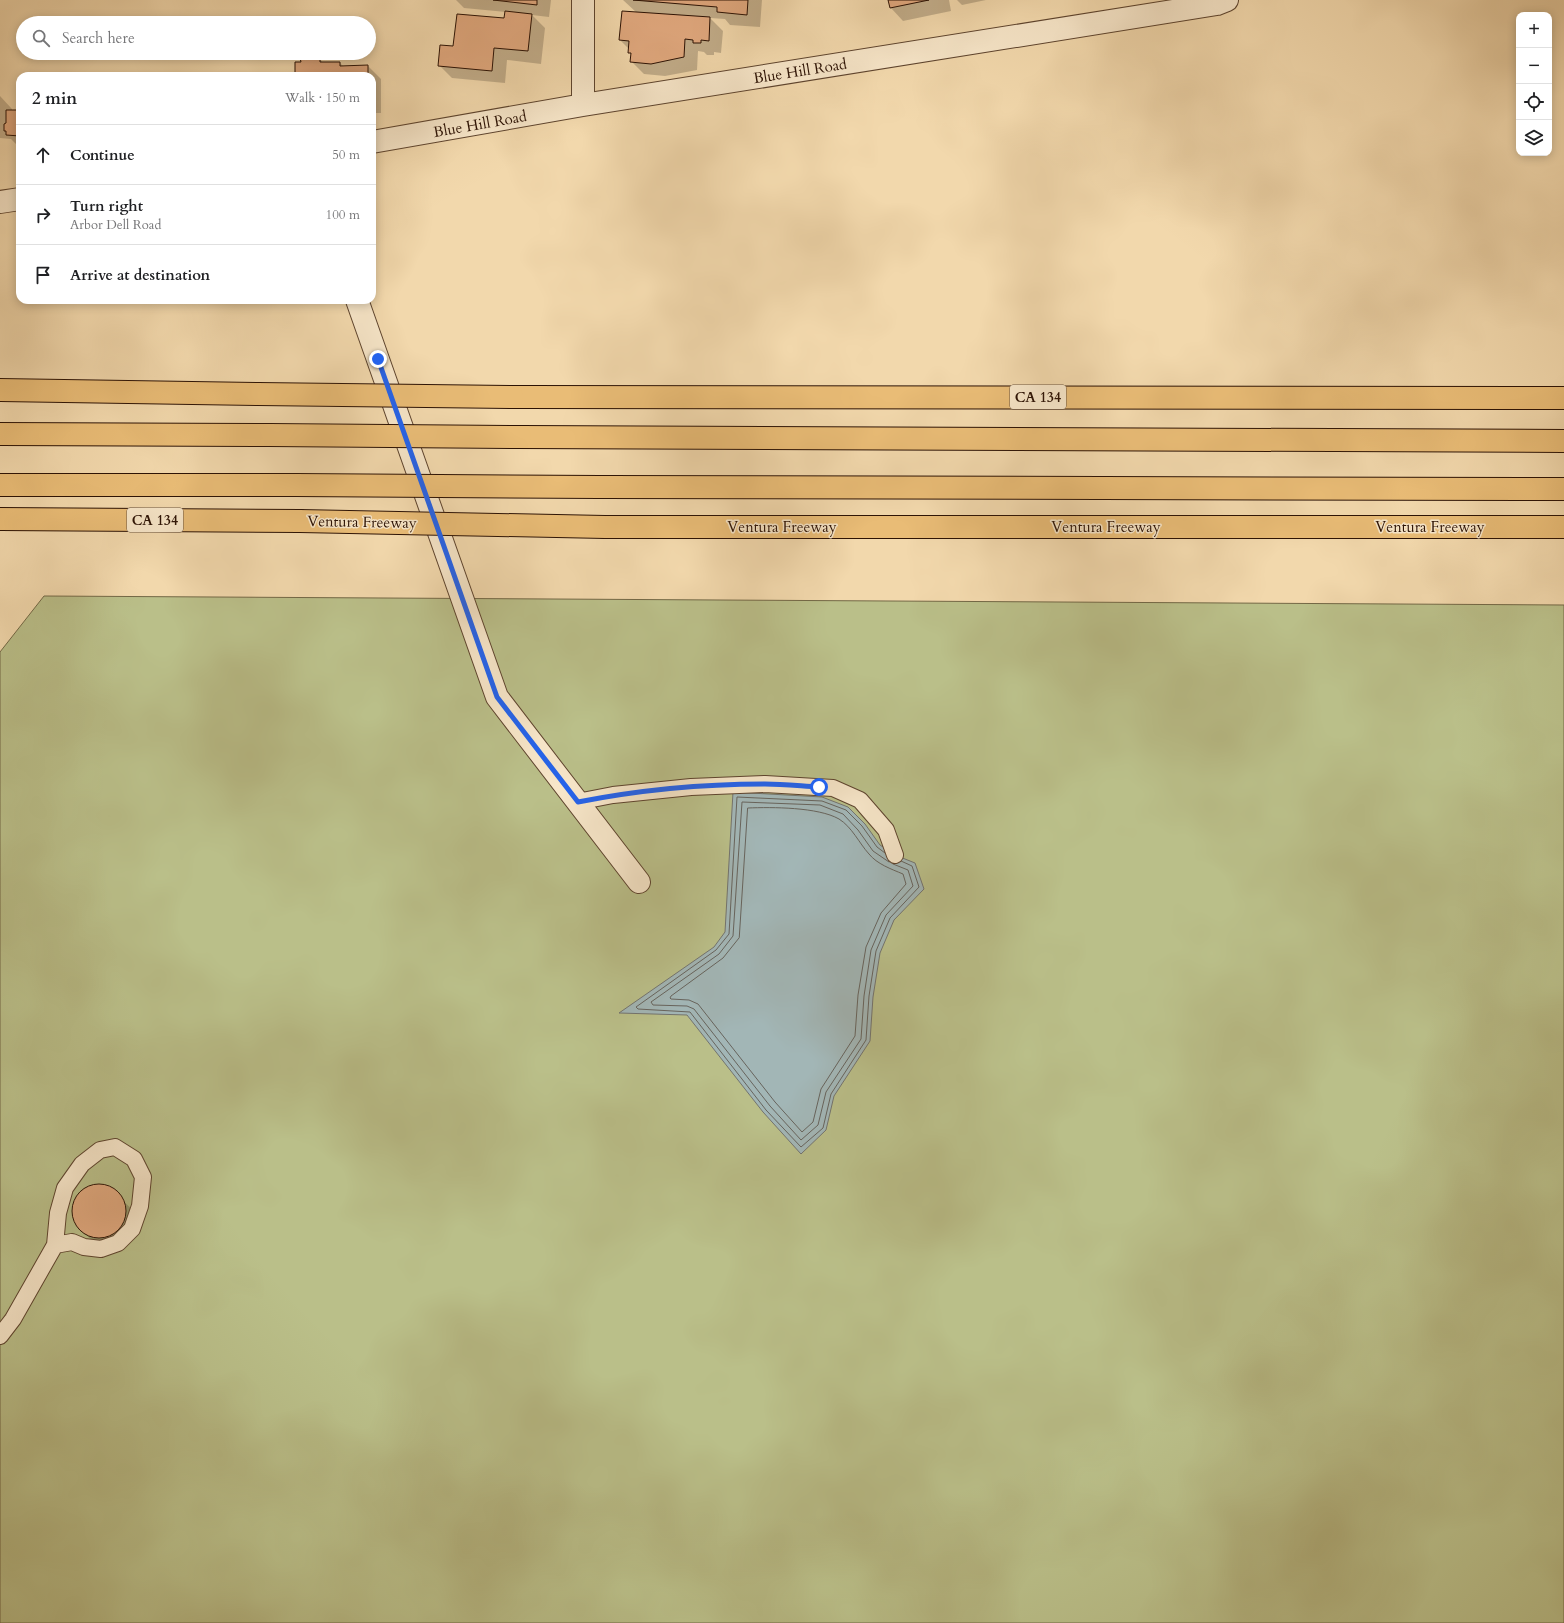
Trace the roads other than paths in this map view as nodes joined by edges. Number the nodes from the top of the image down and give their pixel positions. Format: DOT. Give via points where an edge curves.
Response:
graph roads {
  1 [pos="584,0"];
  2 [pos="1220,1"];
  3 [pos="583,105"];
  4 [pos="376,141"];
  5 [pos="16,200"];
  6 [pos="0,202"];
  7 [pos="358,304"];
  8 [pos="0,390"];
  9 [pos="1564,398"];
  10 [pos="0,434"];
  11 [pos="1564,442"];
  12 [pos="0,485"];
  13 [pos="1564,489"];
  14 [pos="5,519"];
  15 [pos="1564,527"];
  16 [pos="578,802"];
  17 [pos="895,855"];
  18 [pos="639,882"];
  19 [pos="55,1245"];
  20 [pos="0,1336"];
  1 -- 3 [label="street"];
  2 -- 3 [label="street, Blue Hill Road"];
  3 -- 4 [label="street, Blue Hill Road"];
  5 -- 6 [label="street"];
  7 -- 16 [label="street" via="497,697"];
  8 -- 9 [label="highway, CA 134, bridge" via="512,397"];
  10 -- 11 [label="highway, bridge"];
  12 -- 13 [label="highway, bridge"];
  14 -- 15 [label="highway, Ventura Freeway / CA 134, bridge" via="300,521 605,528"];
  16 -- 17 [label="lane" via="613,795 691,786 766,784 833,788 860,800 886,830"];
  16 -- 18 [label="street"];
  19 -- 19 [label="lane" via="58,1213 65,1188 82,1164 100,1150 115,1147 134,1159 143,1177 140,1206 132,1229 118,1243 101,1249 84,1247 72,1242"];
  19 -- 20 [label="lane" via="13,1319"];
}
